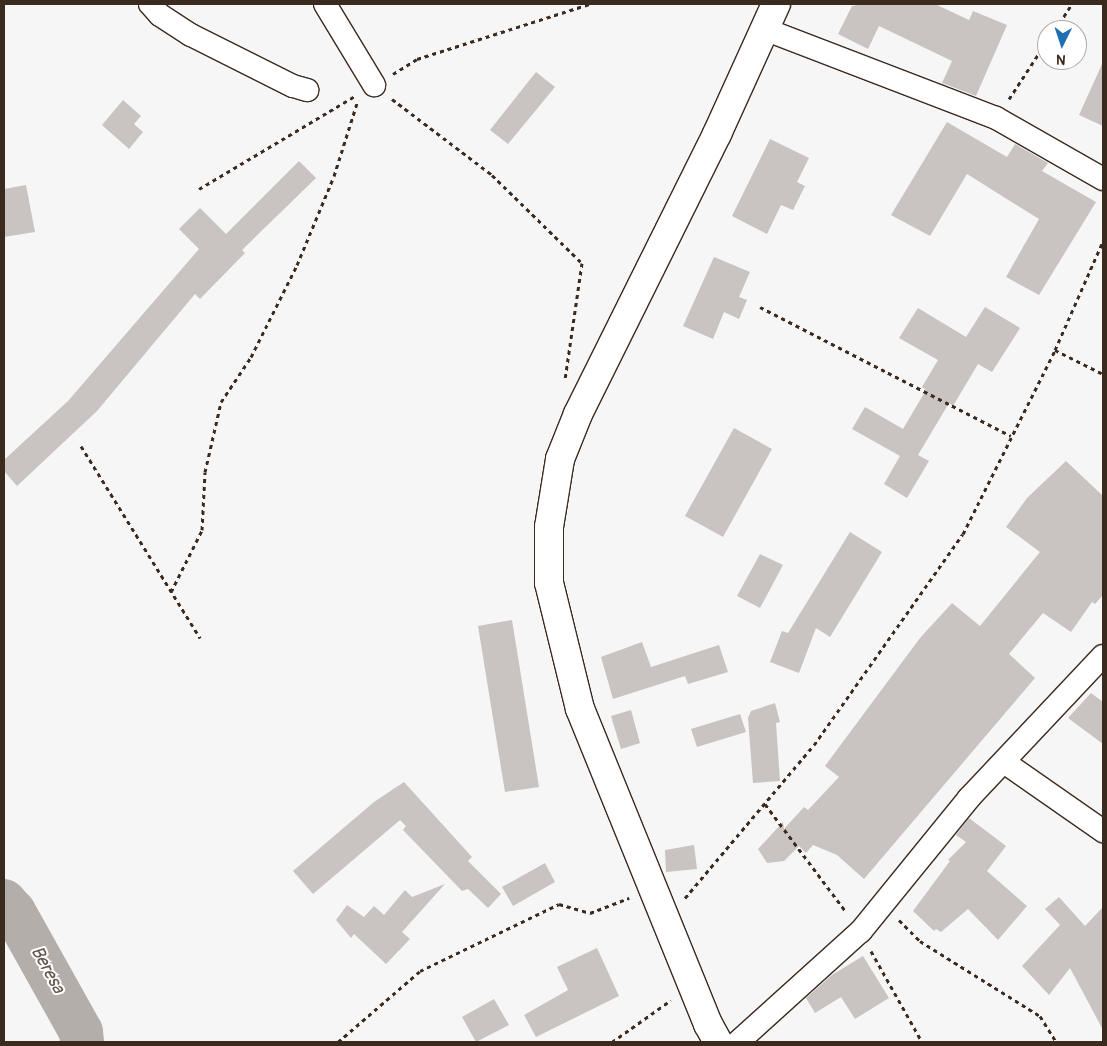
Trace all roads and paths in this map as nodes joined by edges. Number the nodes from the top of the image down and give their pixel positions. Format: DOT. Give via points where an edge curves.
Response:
graph roads {
  1 [pos="150,4"];
  2 [pos="325,4"];
  3 [pos="776,4"];
  4 [pos="1072,4"];
  5 [pos="1061,20"];
  6 [pos="764,29"];
  7 [pos="1037,56"];
  8 [pos="367,89"];
  9 [pos="307,90"];
  10 [pos="996,118"];
  11 [pos="1103,179"];
  12 [pos="1103,241"];
  13 [pos="760,306"];
  14 [pos="1055,350"];
  15 [pos="1103,374"];
  16 [pos="565,380"];
  17 [pos="1012,436"];
  18 [pos="81,446"];
  19 [pos="171,592"];
  20 [pos="200,638"];
  21 [pos="1103,656"];
  22 [pos="1004,762"];
  23 [pos="765,804"];
  24 [pos="1103,831"];
  25 [pos="652,889"];
  26 [pos="883,904"];
  27 [pos="666,921"];
  28 [pos="861,931"];
  29 [pos="691,985"];
  30 [pos="338,1042"];
  31 [pos="612,1042"];
  32 [pos="718,1042"];
  33 [pos="738,1042"];
  34 [pos="922,1042"];
  35 [pos="1056,1042"];
  1 -- 9 [label="street" via="160,15 191,35"];
  2 -- 8 [label="street"];
  3 -- 6 [label="street"];
  4 -- 5 [label="path"];
  6 -- 10 [label="street"];
  6 -- 25 [label="street" via="578,414 560,459 548,528 550,583 580,710"];
  7 -- 10 [label="path"];
  8 -- 16 [label="path" via="492,175 582,263"];
  8 -- 19 [label="path" via="298,265 251,357 221,402 205,472 202,530"];
  10 -- 11 [label="street"];
  12 -- 14 [label="path"];
  13 -- 17 [label="path"];
  14 -- 15 [label="path"];
  14 -- 17 [label="path"];
  17 -- 23 [label="path" via="963,534 814,745"];
  18 -- 19 [label="path"];
  19 -- 20 [label="path"];
  21 -- 22 [label="street"];
  22 -- 24 [label="street"];
  22 -- 26 [label="street" via="969,798"];
  23 -- 27 [label="path"];
  23 -- 28 [label="path"];
  25 -- 27 [label="street"];
  25 -- 30 [label="path" via="590,913 559,904 420,971"];
  26 -- 28 [label="street"];
  26 -- 35 [label="path" via="920,941 1040,1016"];
  27 -- 29 [label="street"];
  28 -- 33 [label="street"];
  28 -- 34 [label="path"];
  29 -- 31 [label="path"];
  29 -- 32 [label="street"];
}
